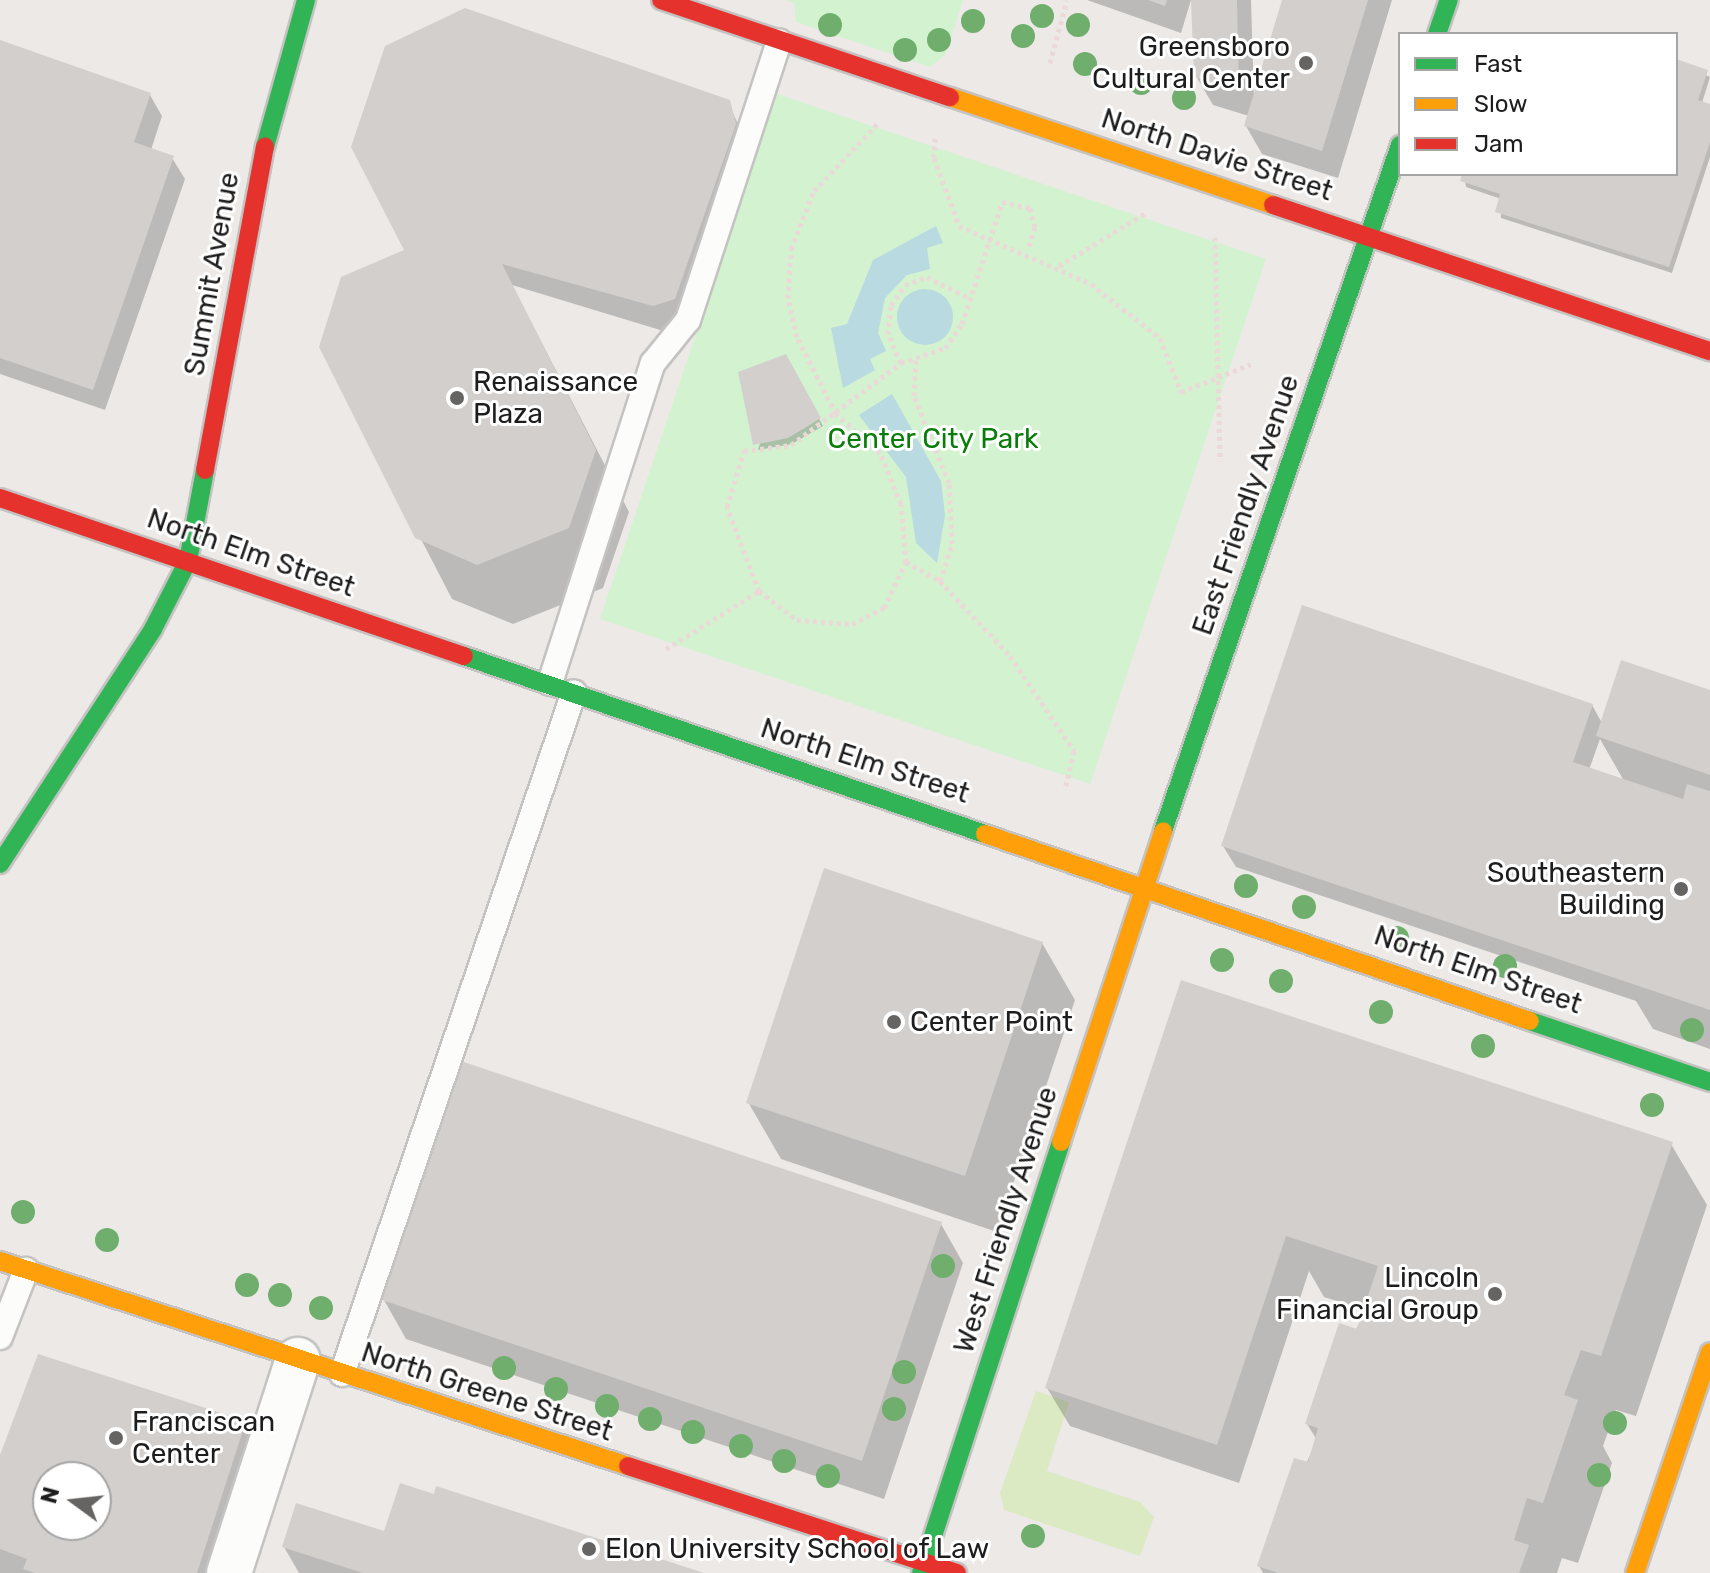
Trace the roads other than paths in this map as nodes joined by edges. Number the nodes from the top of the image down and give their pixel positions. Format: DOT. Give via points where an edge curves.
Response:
graph roads {
  1 [pos="306,0"];
  2 [pos="661,0"];
  3 [pos="1449,0"];
  4 [pos="1438,32"];
  5 [pos="779,42"];
  6 [pos="1398,151"];
  7 [pos="1370,234"];
  8 [pos="1710,351"];
  9 [pos="0,498"];
  10 [pos="188,561"];
  11 [pos="550,683"];
  12 [pos="574,692"];
  13 [pos="0,819"];
  14 [pos="27,829"];
  15 [pos="0,864"];
  16 [pos="1145,884"];
  17 [pos="1710,1082"];
  18 [pos="0,1261"];
  19 [pos="26,1270"];
  20 [pos="0,1337"];
  21 [pos="1710,1352"];
  22 [pos="298,1360"];
  23 [pos="342,1374"];
  24 [pos="922,1567"];
  25 [pos="229,1573"];
  26 [pos="957,1573"];
  27 [pos="1635,1573"];
  1 -- 10 [label="main road, Summit Avenue" via="264,149"];
  2 -- 5 [label="main road, North Davie Street"];
  3 -- 4 [label="main road"];
  5 -- 7 [label="main road, North Davie Street"];
  5 -- 11 [label="lane" via="688,320 653,363"];
  6 -- 7 [label="main road, East Friendly Avenue"];
  7 -- 8 [label="main road, North Davie Street"];
  7 -- 16 [label="main road, East Friendly Avenue"];
  9 -- 10 [label="main road, North Elm Street"];
  10 -- 11 [label="main road, North Elm Street"];
  10 -- 14 [label="main road"];
  11 -- 12 [label="main road, North Elm Street"];
  12 -- 16 [label="main road, North Elm Street"];
  12 -- 23 [label="lane"];
  13 -- 14 [label="lane"];
  14 -- 15 [label="main road"];
  16 -- 17 [label="main road, North Elm Street"];
  16 -- 24 [label="main road, West Friendly Avenue"];
  18 -- 19 [label="main road, North Greene Street"];
  19 -- 20 [label="lane"];
  19 -- 22 [label="main road, North Greene Street"];
  21 -- 27 [label="main road"];
  22 -- 23 [label="main road, North Greene Street"];
  22 -- 25 [label="street"];
  23 -- 24 [label="main road, North Greene Street"];
  24 -- 26 [label="main road, North Greene Street"];
}
